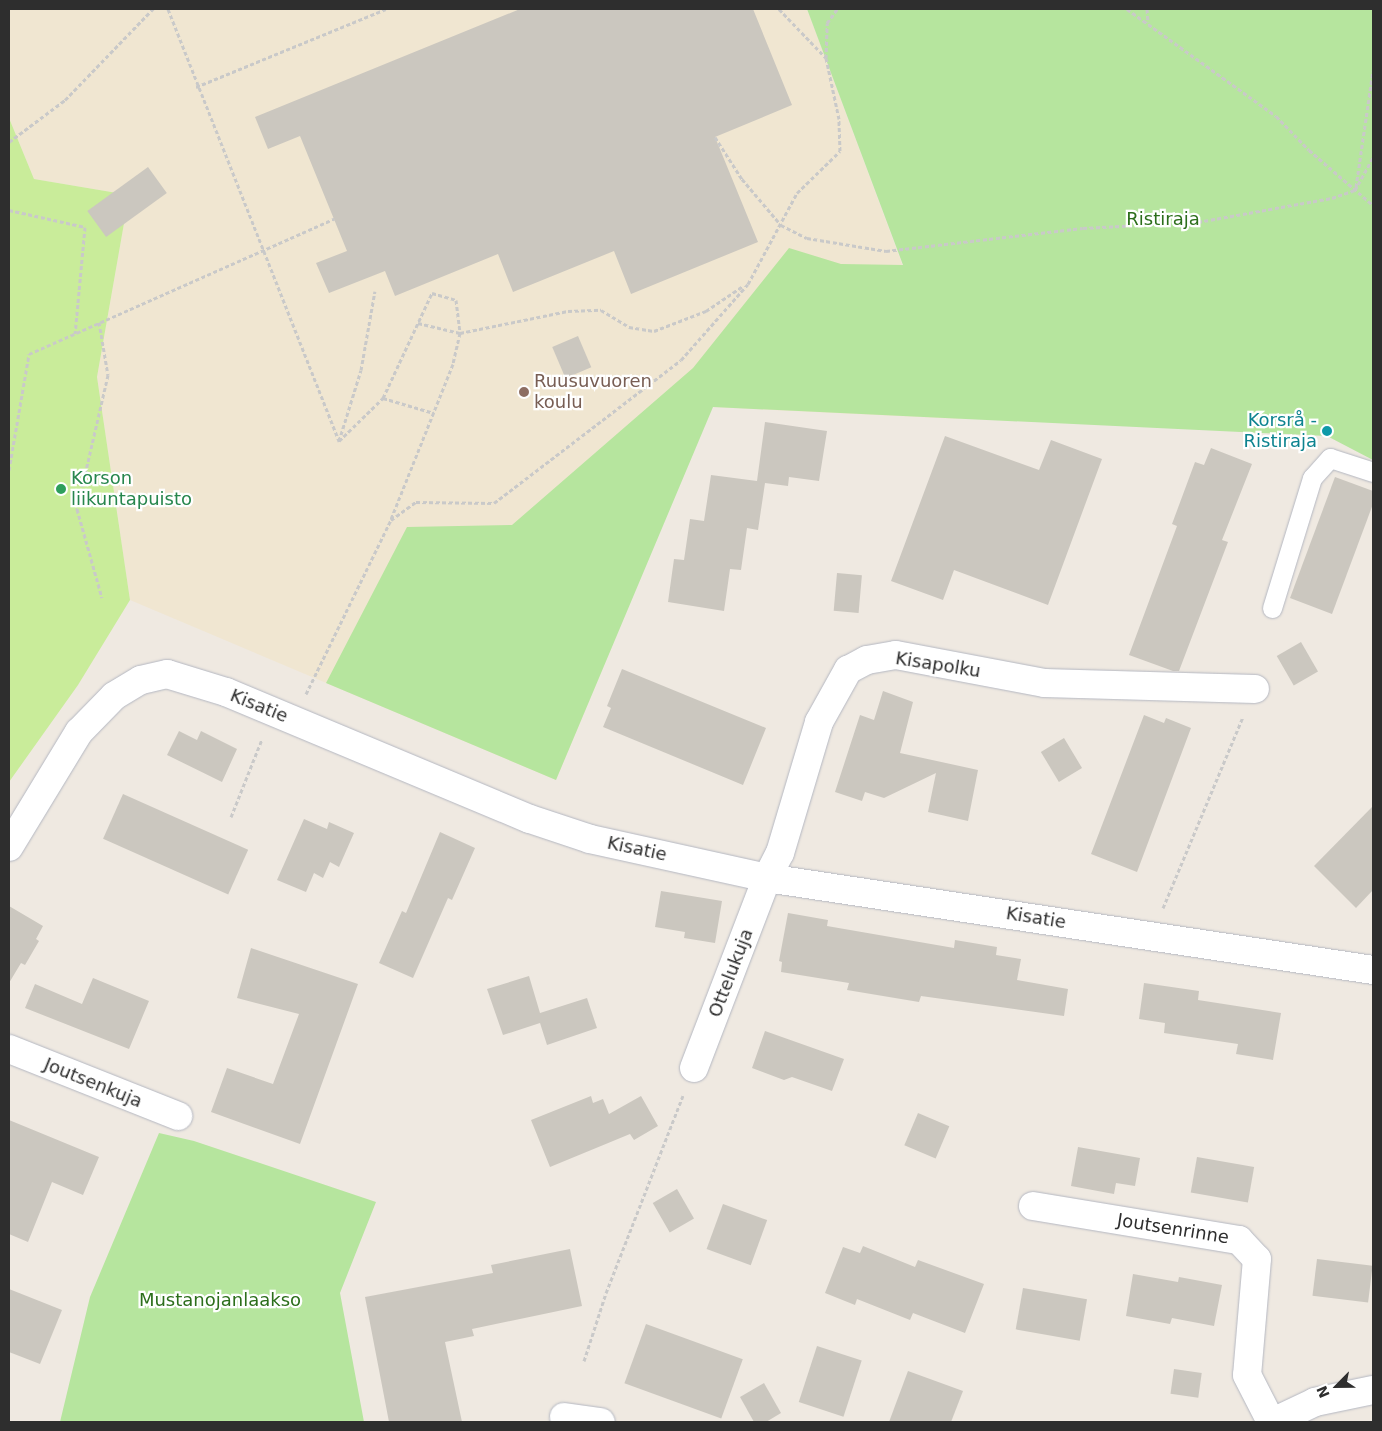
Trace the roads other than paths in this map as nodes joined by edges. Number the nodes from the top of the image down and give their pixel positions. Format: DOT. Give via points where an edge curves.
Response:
graph roads {
  1 [pos="1373,472"];
  2 [pos="1272,608"];
  3 [pos="1255,689"];
  4 [pos="9,847"];
  5 [pos="767,878"];
  6 [pos="1373,970"];
  7 [pos="9,1049"];
  8 [pos="694,1068"];
  9 [pos="178,1116"];
  10 [pos="1034,1206"];
  11 [pos="1373,1390"];
  12 [pos="564,1418"];
  13 [pos="601,1422"];
  14 [pos="1272,1422"];
  1 -- 2 [label="lane" via="1330,458 1312,478"];
  3 -- 5 [label="street, Kisapolku" via="1044,684 896,655 866,660 848,670 819,722 780,853"];
  4 -- 5 [label="street, Kisatie" via="79,732 114,696 141,680 167,674 226,692 590,839"];
  5 -- 6 [label="street, Kisatie"];
  5 -- 8 [label="street, Ottelukuja"];
  7 -- 9 [label="street, Joutsenkuja"];
  10 -- 14 [label="street, Joutsenrinne" via="1239,1240 1256,1259 1248,1375"];
  11 -- 14 [label="street" via="1315,1402"];
  12 -- 13 [label="street"];
}
